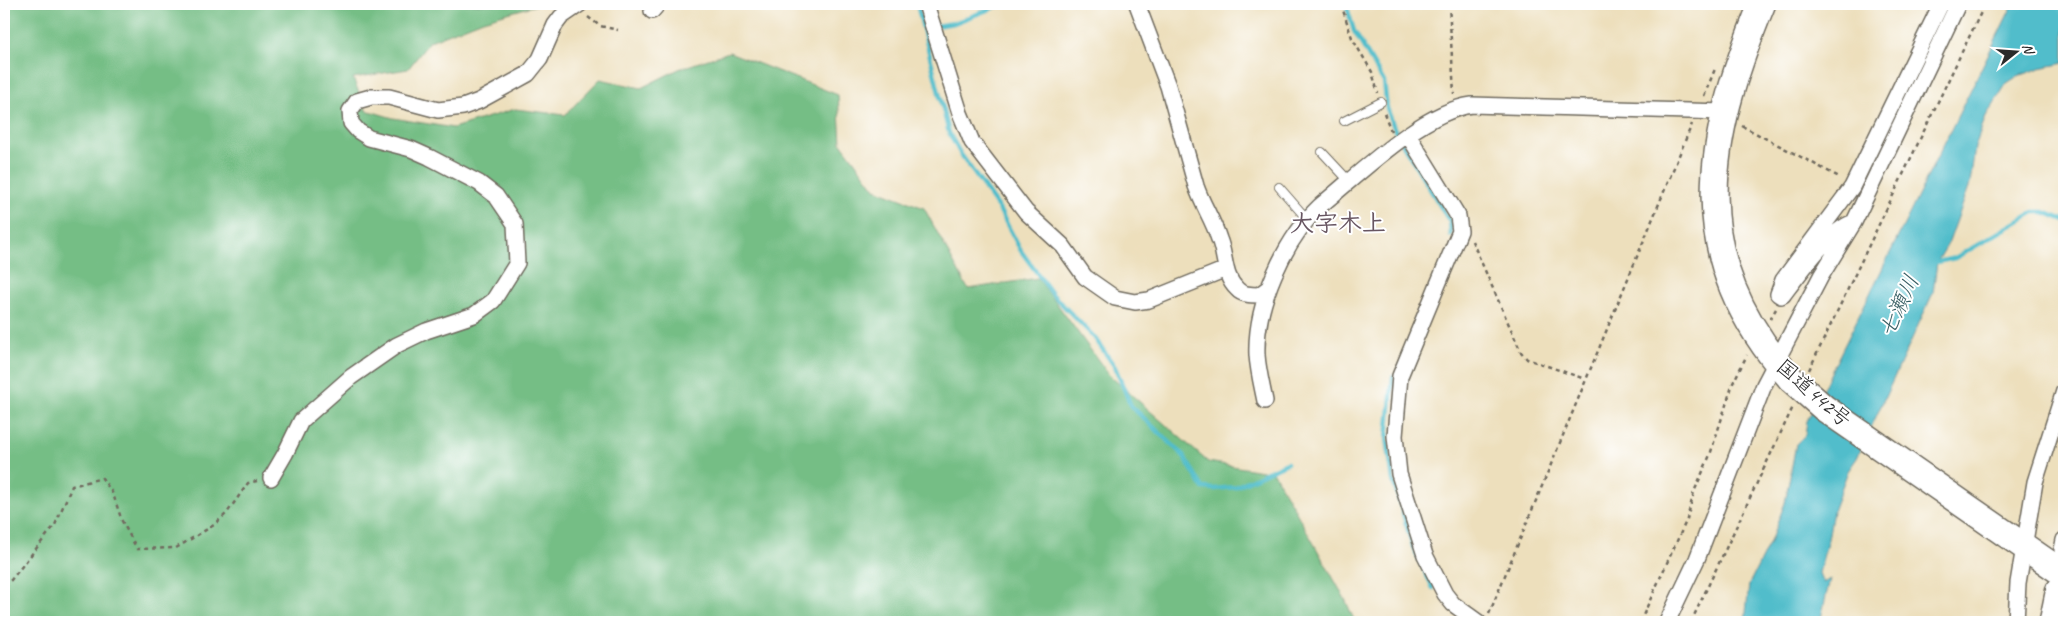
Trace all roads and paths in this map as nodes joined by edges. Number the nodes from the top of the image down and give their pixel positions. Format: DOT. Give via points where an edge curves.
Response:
graph roads {
  1 [pos="926,4"];
  2 [pos="1137,4"];
  3 [pos="1341,4"];
  4 [pos="1449,4"];
  5 [pos="1762,4"];
  6 [pos="1941,4"];
  7 [pos="1958,4"];
  8 [pos="1985,4"];
  9 [pos="574,8"];
  10 [pos="618,30"];
  11 [pos="1717,66"];
  12 [pos="1381,102"];
  13 [pos="1456,108"];
  14 [pos="1698,111"];
  15 [pos="1733,115"];
  16 [pos="1344,121"];
  17 [pos="1402,139"];
  18 [pos="1322,152"];
  19 [pos="1350,182"];
  20 [pos="1854,185"];
  21 [pos="1279,187"];
  22 [pos="1458,216"];
  23 [pos="1307,219"];
  24 [pos="1854,222"];
  25 [pos="1226,269"];
  26 [pos="1789,286"];
  27 [pos="1267,289"];
  28 [pos="1766,326"];
  29 [pos="1748,353"];
  30 [pos="1792,379"];
  31 [pos="1586,380"];
  32 [pos="2064,394"];
  33 [pos="1265,401"];
  34 [pos="271,478"];
  35 [pos="2015,540"];
  36 [pos="2061,563"];
  37 [pos="4,586"];
  38 [pos="2050,607"];
  39 [pos="2064,614"];
  40 [pos="1478,622"];
  41 [pos="1485,622"];
  42 [pos="1640,622"];
  43 [pos="1667,622"];
  44 [pos="1691,622"];
  45 [pos="2016,622"];
  46 [pos="2047,622"];
  47 [pos="2053,622"];
  1 -- 25 [label="street" via="972,142 1026,212 1063,246 1085,277 1114,298 1135,302 1149,300"];
  2 -- 25 [label="street" via="1162,65 1196,186 1219,238"];
  3 -- 12 [label="path" via="1352,38 1374,78"];
  4 -- 13 [label="path"];
  5 -- 15 [label="highway, 国道442号" via="1735,74"];
  6 -- 20 [label="street"];
  7 -- 24 [label="street"];
  8 -- 30 [label="path"];
  9 -- 10 [label="path" via="600,26"];
  9 -- 34 [label="street" via="555,24 535,67 528,74 479,101 438,110 389,97 371,97 357,101 350,111 351,123 358,132 429,157 496,196 515,224 517,263 493,301 474,315 426,331 397,345 352,377 301,422"];
  11 -- 14 [label="path"];
  12 -- 16 [label="lane"];
  12 -- 17 [label="path" via="1386,121"];
  13 -- 14 [label="street" via="1472,105"];
  13 -- 17 [label="street" via="1424,123"];
  14 -- 15 [label="street"];
  14 -- 31 [label="path"];
  15 -- 20 [label="path" via="1741,125"];
  15 -- 30 [label="highway, 国道442号" via="1715,162 1716,230 1727,272 1742,310 1757,337"];
  17 -- 19 [label="street"];
  17 -- 22 [label="street"];
  18 -- 19 [label="lane"];
  19 -- 23 [label="street"];
  20 -- 26 [label="street" via="1783,280 1778,294 1783,294"];
  21 -- 23 [label="lane"];
  22 -- 31 [label="path" via="1527,359"];
  22 -- 40 [label="street" via="1458,237 1400,376 1395,436 1400,474 1425,555 1445,594"];
  23 -- 27 [label="street"];
  24 -- 26 [label="street" via="1835,234"];
  24 -- 30 [label="street" via="1821,276"];
  25 -- 27 [label="street" via="1241,292 1256,295"];
  26 -- 28 [label="path"];
  27 -- 33 [label="street" via="1257,355"];
  29 -- 42 [label="path" via="1733,384 1687,519"];
  30 -- 35 [label="highway, 国道442号, bridge" via="1824,408"];
  30 -- 43 [label="street" via="1760,394 1697,559"];
  30 -- 44 [label="path"];
  31 -- 41 [label="path"];
  32 -- 35 [label="street"];
  34 -- 37 [label="path" via="248,483 227,513 214,525 176,548 137,549 122,522 114,494 102,478 72,486 55,525"];
  35 -- 36 [label="highway, 国道442号"];
  35 -- 45 [label="street"];
  36 -- 38 [label="street"];
  38 -- 39 [label="street"];
  38 -- 46 [label="street"];
  38 -- 47 [label="street"];
}
